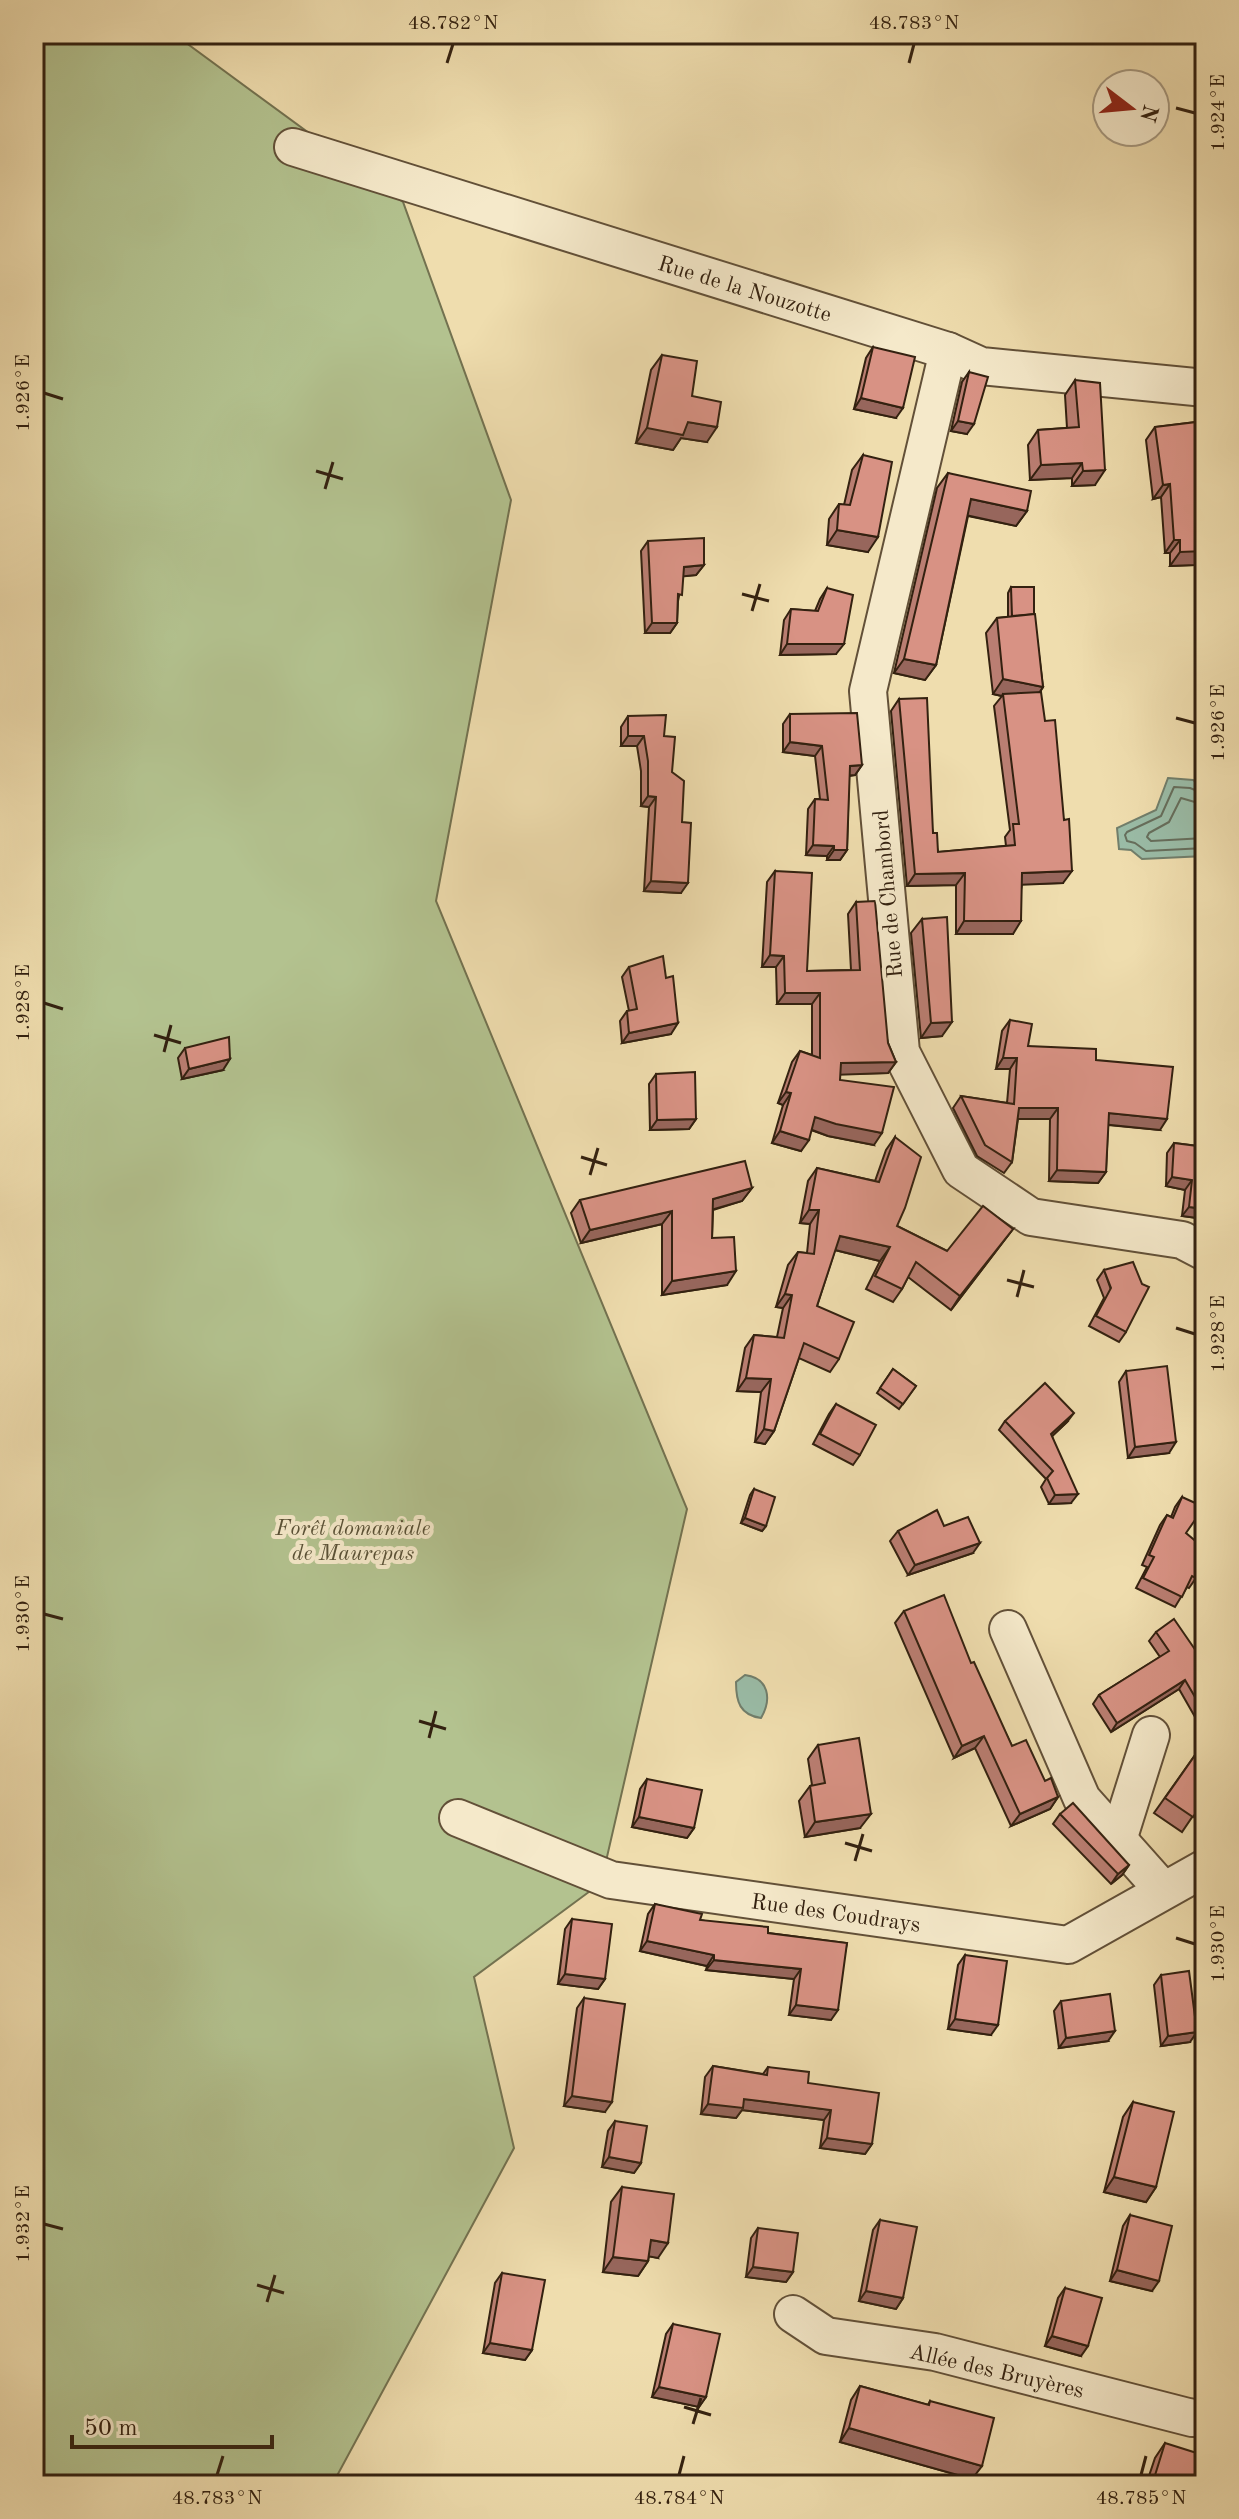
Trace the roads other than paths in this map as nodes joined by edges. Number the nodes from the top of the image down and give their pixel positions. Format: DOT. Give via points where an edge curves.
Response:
graph roads {
  1 [pos="293,147"];
  2 [pos="948,351"];
  3 [pos="1205,388"];
  4 [pos="1205,1252"];
  5 [pos="1008,1629"];
  6 [pos="1151,1735"];
  7 [pos="458,1818"];
  8 [pos="1118,1840"];
  9 [pos="1205,1868"];
  10 [pos="1163,1890"];
  11 [pos="793,2314"];
  12 [pos="1205,2417"];
  1 -- 2 [label="street, Rue de la Nouzotte"];
  2 -- 3 [label="street, Rue de la Nouzotte" via="981,366"];
  2 -- 4 [label="street, Rue de Chambord" via="868,691 901,1052 961,1170 1031,1217 1182,1240"];
  5 -- 8 [label="street" via="1082,1799"];
  6 -- 8 [label="street"];
  7 -- 10 [label="street, Rue des Coudrays" via="611,1880 1068,1945"];
  8 -- 10 [label="street"];
  9 -- 10 [label="street, Rue des Coudrays"];
  11 -- 12 [label="street, Allée des Bruyères" via="826,2336 935,2352 1192,2418"];
}
